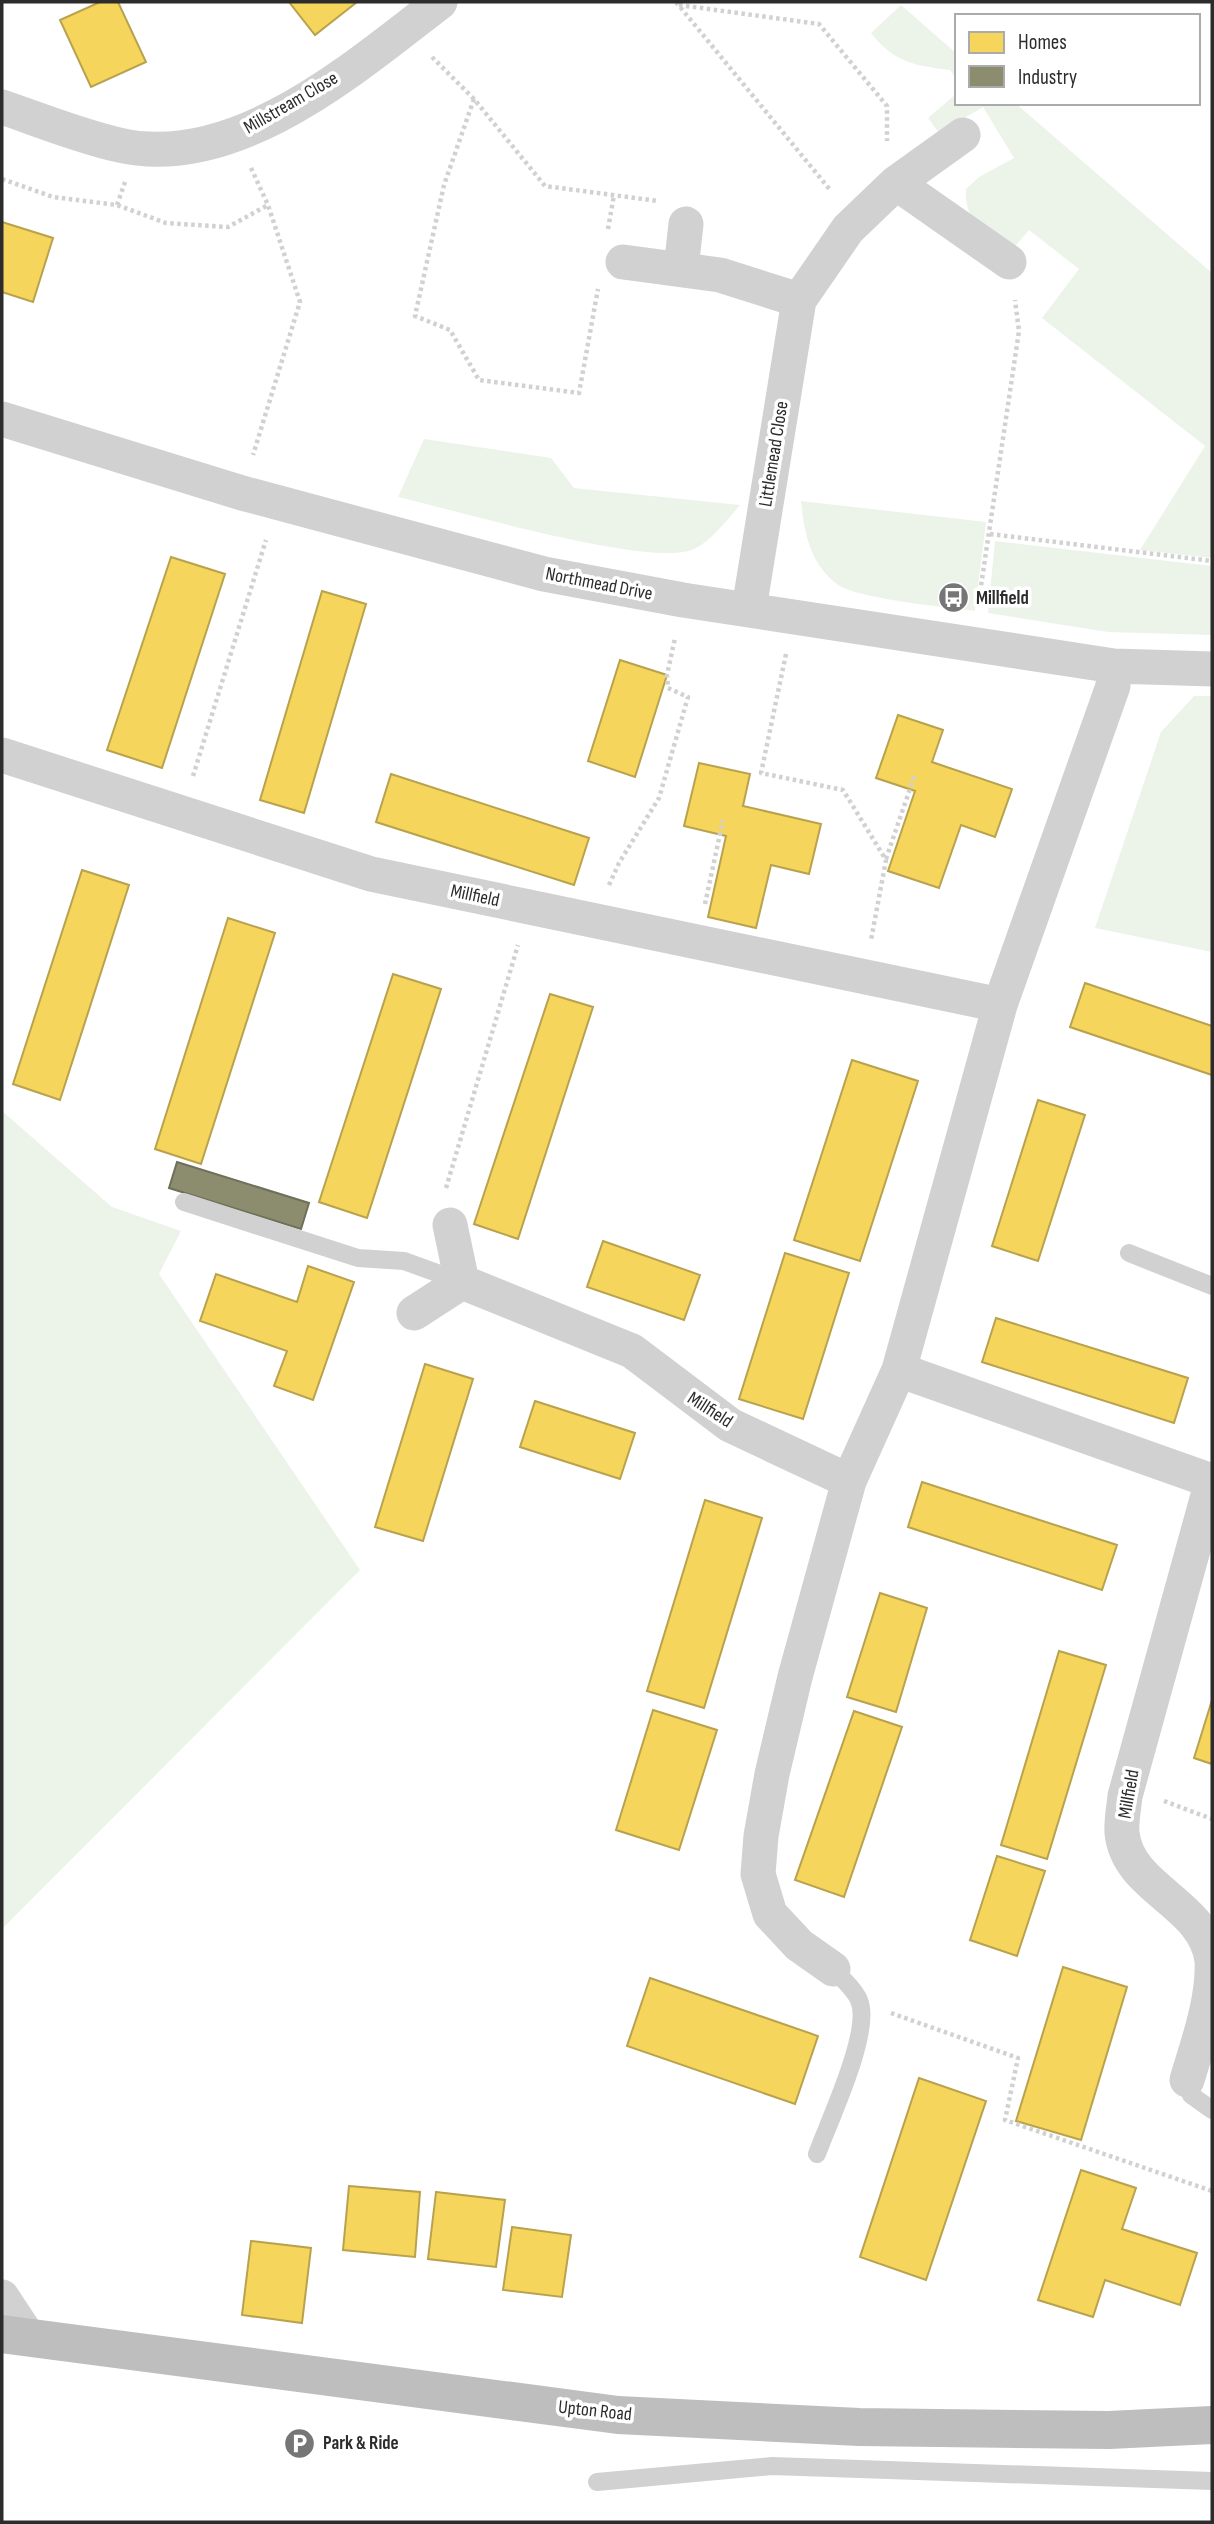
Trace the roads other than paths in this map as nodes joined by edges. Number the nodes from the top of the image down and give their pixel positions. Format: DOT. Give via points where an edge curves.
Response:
graph roads {
  1 [pos="440,2"];
  2 [pos="2,107"];
  3 [pos="963,135"];
  4 [pos="896,183"];
  5 [pos="674,213"];
  6 [pos="1009,262"];
  7 [pos="681,269"];
  8 [pos="611,273"];
  9 [pos="799,300"];
  10 [pos="2,419"];
  11 [pos="749,609"];
  12 [pos="1114,666"];
  13 [pos="1212,669"];
  14 [pos="2,755"];
  15 [pos="1000,1005"];
  16 [pos="184,1202"];
  17 [pos="450,1225"];
  18 [pos="1129,1253"];
  19 [pos="462,1283"];
  20 [pos="1212,1286"];
  21 [pos="414,1313"];
  22 [pos="899,1370"];
  23 [pos="849,1480"];
  24 [pos="1212,1481"];
  25 [pos="1203,1555"];
  26 [pos="833,1969"];
  27 [pos="1187,2080"];
  28 [pos="1212,2110"];
  29 [pos="817,2154"];
  30 [pos="2,2297"];
  31 [pos="15,2336"];
  32 [pos="1206,2424"];
  33 [pos="1212,2481"];
  34 [pos="597,2482"];
  1 -- 2 [label="street, Millstream Close" via="369,57 270,120 220,141 170,149 120,146"];
  3 -- 4 [label="street, Littlemead Close"];
  4 -- 6 [label="street"];
  4 -- 9 [label="street, Littlemead Close" via="856,221"];
  5 -- 7 [label="street"];
  7 -- 8 [label="street"];
  7 -- 9 [label="street" via="720,275"];
  9 -- 11 [label="street, Littlemead Close"];
  10 -- 11 [label="street, Northmead Drive" via="242,493 544,573"];
  11 -- 12 [label="street, Northmead Drive"];
  12 -- 13 [label="street, Northmead Drive"];
  12 -- 15 [label="street" via="1113,686"];
  14 -- 15 [label="street, Millfield" via="371,874"];
  15 -- 22 [label="street"];
  16 -- 19 [label="lane" via="358,1258 404,1261"];
  17 -- 19 [label="street"];
  18 -- 20 [label="lane"];
  19 -- 21 [label="street"];
  19 -- 23 [label="street, Millfield" via="632,1351 730,1425"];
  22 -- 23 [label="street"];
  22 -- 24 [label="street, Millfield"];
  23 -- 26 [label="street" via="772,1774 758,1874 770,1914 799,1945"];
  24 -- 25 [label="street, Millfield"];
  25 -- 27 [label="street, Millfield" via="1127,1787 1122,1834 1134,1866 1200,1927 1212,1959 1211,1991"];
  26 -- 29 [label="lane" via="860,2001 857,2046"];
  27 -- 28 [label="lane" via="1191,2095"];
  30 -- 31 [label="street"];
  31 -- 32 [label="highway, Upton Road" via="618,2415 859,2427 1110,2430"];
  33 -- 34 [label="lane" via="772,2466"];
}
